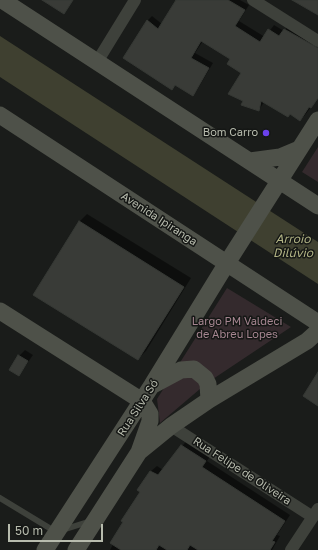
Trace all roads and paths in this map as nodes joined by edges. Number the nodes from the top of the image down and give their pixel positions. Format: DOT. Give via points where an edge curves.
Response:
graph roads {
  1 [pos="2,0"];
  2 [pos="135,0"];
  3 [pos="253,0"];
  4 [pos="318,41"];
  5 [pos="97,62"];
  6 [pos="0,115"];
  7 [pos="318,120"];
  8 [pos="299,149"];
  9 [pos="250,161"];
  10 [pos="279,180"];
  11 [pos="318,206"];
  12 [pos="227,263"];
  13 [pos="0,311"];
  14 [pos="318,323"];
  15 [pos="318,332"];
  16 [pos="152,385"];
  17 [pos="209,400"];
  18 [pos="142,401"];
  19 [pos="171,426"];
  20 [pos="139,452"];
  21 [pos="0,498"];
  22 [pos="315,513"];
  23 [pos="97,519"];
  24 [pos="56,532"];
  25 [pos="45,550"];
  26 [pos="76,550"];
  27 [pos="291,550"];
  1 -- 5 [label="main road"];
  2 -- 5 [label="street"];
  3 -- 4 [label="street"];
  5 -- 9 [label="main road"];
  6 -- 12 [label="main road, Avenida Ipiranga"];
  7 -- 8 [label="main road, Rua Silva Só"];
  8 -- 9 [label="main road" via="275,159"];
  8 -- 10 [label="main road, Rua Silva Só"];
  9 -- 10 [label="main road"];
  10 -- 11 [label="main road"];
  10 -- 12 [label="main road, Rua Silva Só"];
  12 -- 14 [label="main road, Avenida Ipiranga"];
  12 -- 16 [label="main road, Rua Silva Só"];
  13 -- 18 [label="main road"];
  15 -- 17 [label="main road" via="307,342"];
  16 -- 17 [label="main road" via="181,370 194,369 208,384"];
  16 -- 18 [label="main road, Rua Silva Só"];
  17 -- 19 [label="main road"];
  18 -- 20 [label="main road" via="150,414 150,421"];
  18 -- 24 [label="main road, Rua Silva Só"];
  19 -- 20 [label="main road"];
  19 -- 22 [label="street, Rua Felipe de Oliveira"];
  20 -- 23 [label="main road"];
  21 -- 24 [label="lane"];
  22 -- 27 [label="street"];
  23 -- 24 [label="lane"];
  23 -- 26 [label="main road"];
  24 -- 25 [label="main road, Rua Silva Só"];
}
